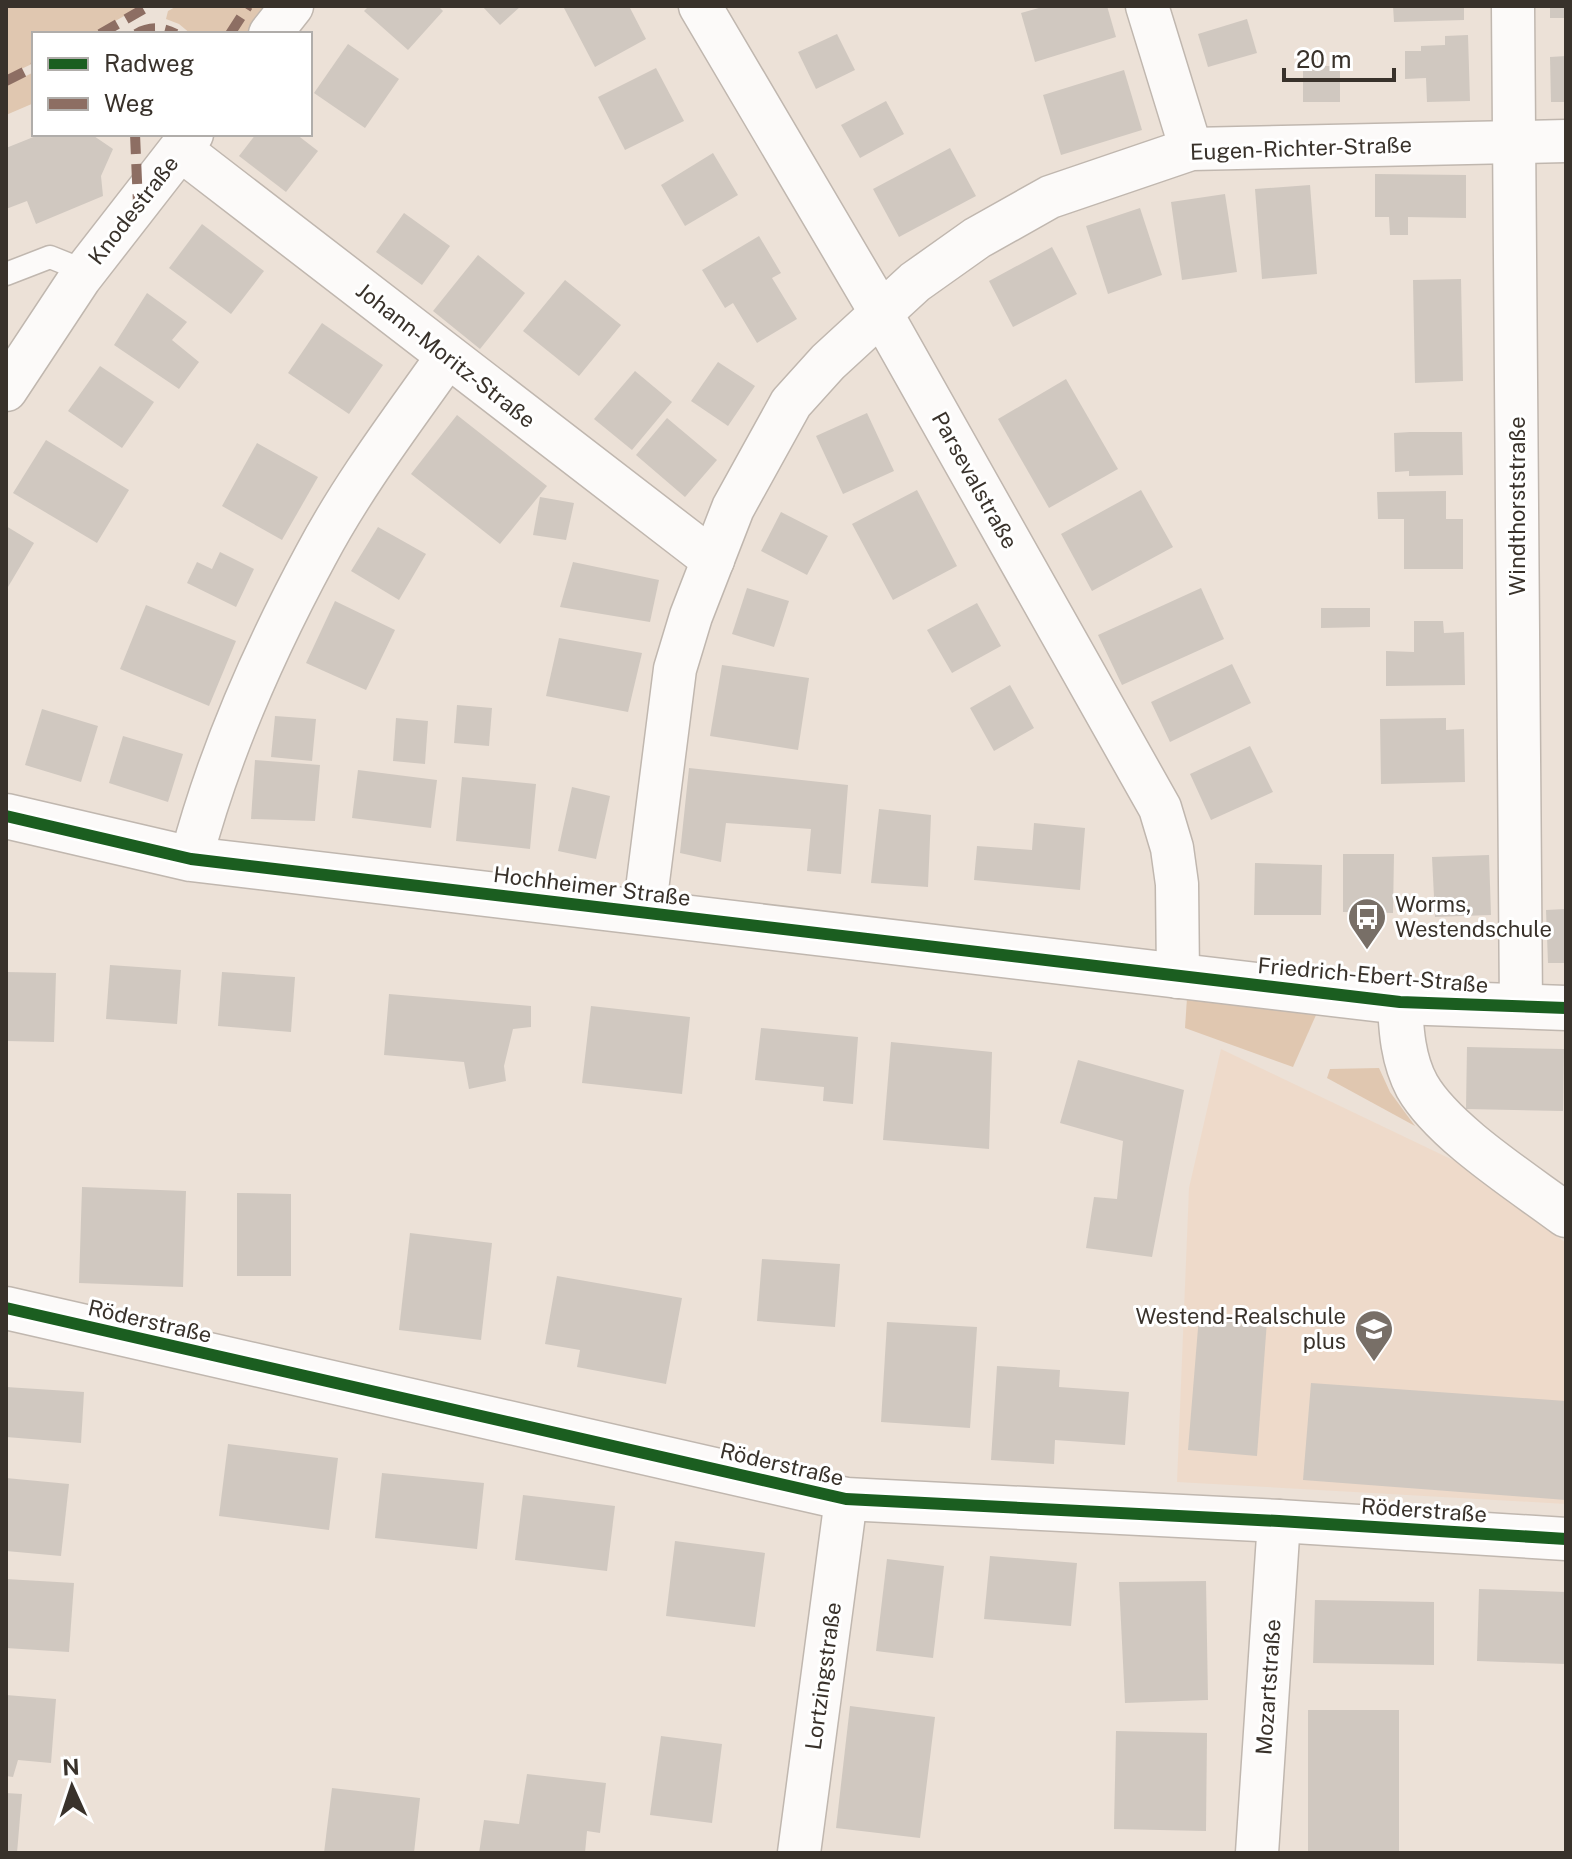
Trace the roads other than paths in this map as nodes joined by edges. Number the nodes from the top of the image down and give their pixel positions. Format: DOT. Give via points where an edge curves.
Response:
graph roads {
  1 [pos="292,6"];
  2 [pos="700,6"];
  3 [pos="1147,6"];
  4 [pos="1513,6"];
  5 [pos="272,32"];
  6 [pos="1516,141"];
  7 [pos="1566,141"];
  8 [pos="186,142"];
  9 [pos="1191,149"];
  10 [pos="85,271"];
  11 [pos="6,274"];
  12 [pos="881,313"];
  13 [pos="447,357"];
  14 [pos="6,388"];
  15 [pos="713,560"];
  16 [pos="6,816"];
  17 [pos="191,859"];
  18 [pos="644,913"];
  19 [pos="1178,977"];
  20 [pos="1400,1002"];
  21 [pos="1521,1007"];
  22 [pos="1566,1008"];
  23 [pos="1566,1215"];
  24 [pos="6,1308"];
  25 [pos="846,1499"];
  26 [pos="1279,1521"];
  27 [pos="1566,1539"];
  28 [pos="799,1853"];
  29 [pos="1257,1853"];
  1 -- 5 [label="street"];
  2 -- 12 [label="street, Parsevalstraße"];
  3 -- 9 [label="street"];
  4 -- 6 [label="street, Windthorststraße"];
  6 -- 7 [label="street, Eugen-Richter-Straße"];
  6 -- 9 [label="street, Eugen-Richter-Straße"];
  6 -- 21 [label="street, Windthorststraße"];
  8 -- 10 [label="street, Knodestraße"];
  8 -- 13 [label="street, Johann-Moritz-Straße"];
  9 -- 12 [label="street, Eugen-Richter-Straße" via="1050,197 977,238"];
  10 -- 11 [label="lane, Knodestraße" via="50,257"];
  10 -- 14 [label="street, Knodestraße"];
  12 -- 15 [label="street, Eugen-Richter-Straße" via="791,403 733,508"];
  12 -- 19 [label="street, Parsevalstraße" via="1160,808 1177,884"];
  13 -- 15 [label="street, Johann-Moritz-Straße"];
  13 -- 17 [label="street" via="316,553 246,700 207,799"];
  15 -- 18 [label="street, Eugen-Richter-Straße" via="675,669"];
  16 -- 17 [label="street, Hochheimer Straße"];
  17 -- 18 [label="street, Hochheimer Straße"];
  18 -- 19 [label="street, Hochheimer Straße"];
  19 -- 20 [label="street, Friedrich-Ebert-Straße"];
  20 -- 21 [label="street, Friedrich-Ebert-Straße"];
  20 -- 23 [label="street" via="1408,1061 1433,1110"];
  21 -- 22 [label="street, Friedrich-Ebert-Straße"];
  24 -- 25 [label="street, Röderstraße"];
  25 -- 26 [label="street, Röderstraße"];
  25 -- 28 [label="street, Lortzingstraße"];
  26 -- 27 [label="street, Röderstraße"];
  26 -- 29 [label="street, Mozartstraße"];
}
